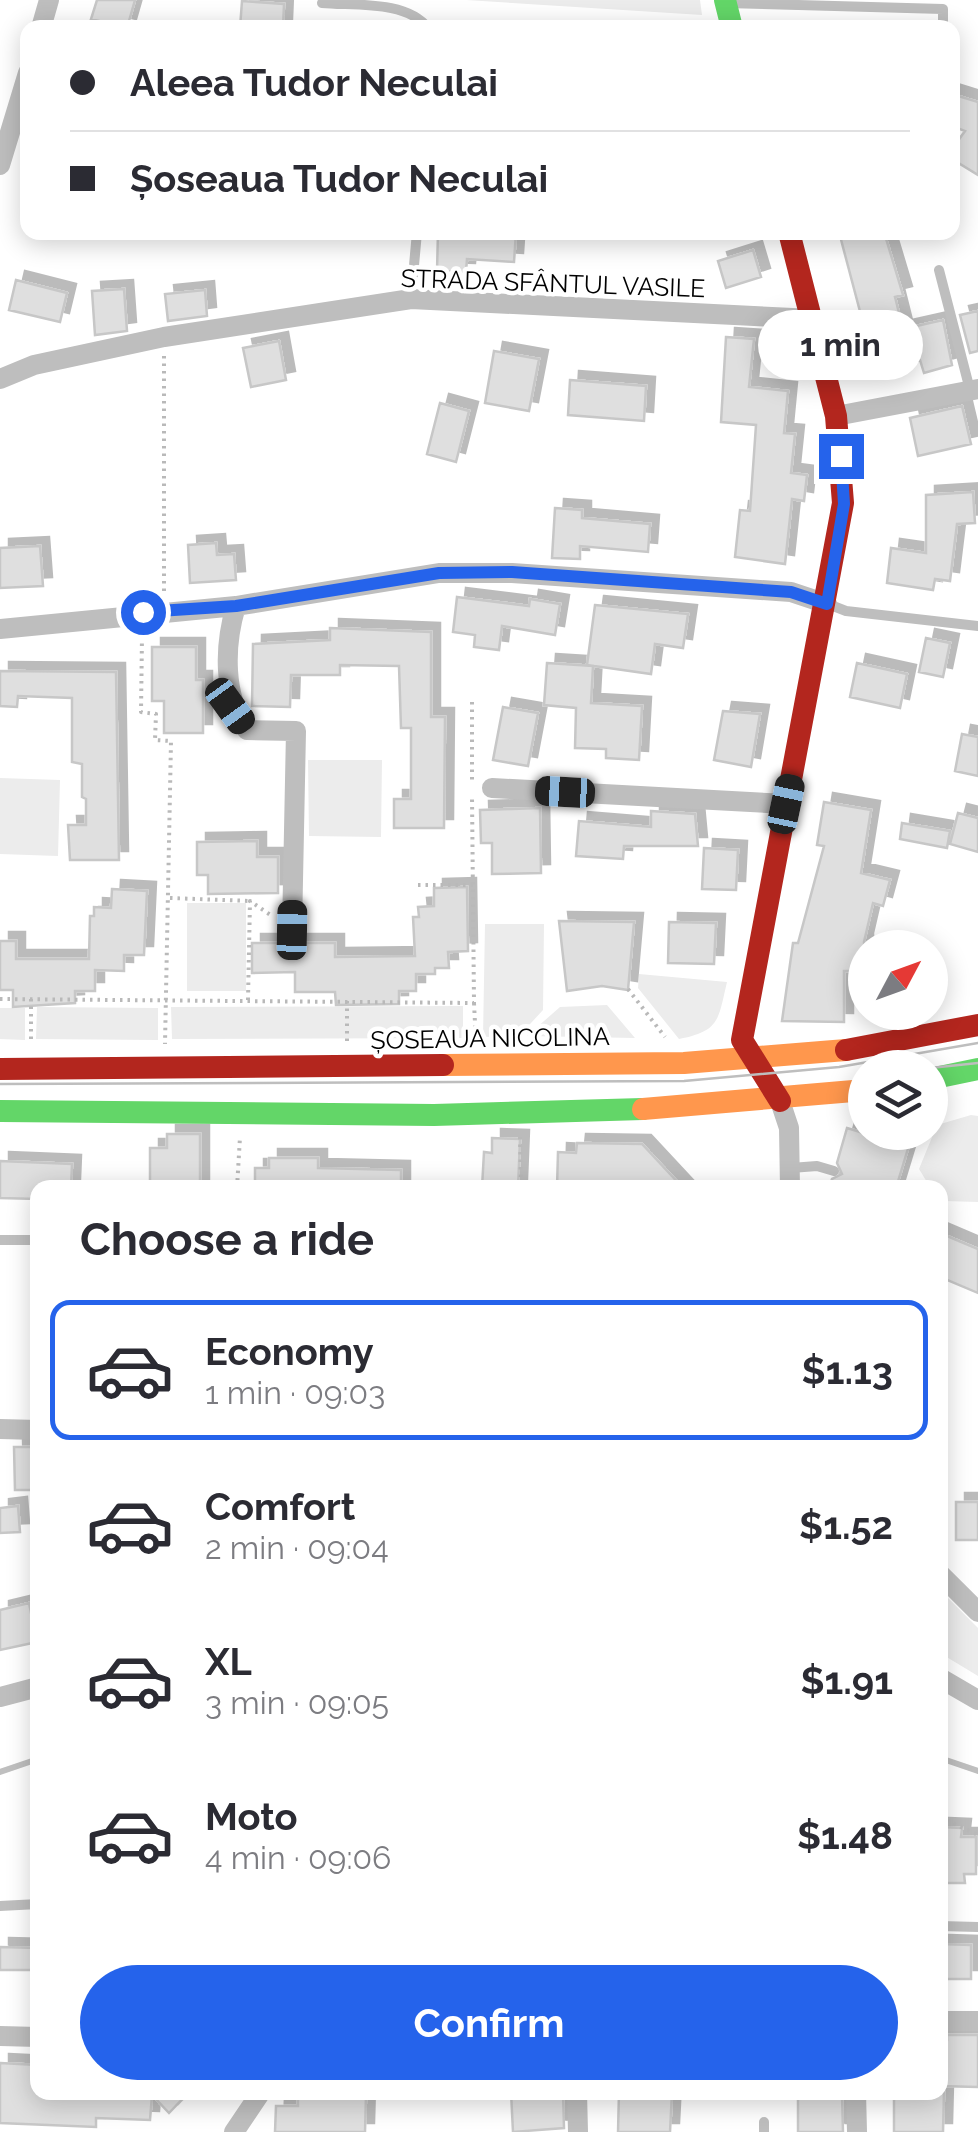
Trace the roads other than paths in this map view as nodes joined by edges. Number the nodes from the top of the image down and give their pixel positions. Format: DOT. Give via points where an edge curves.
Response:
graph roads {
  1 [pos="725,2"];
  2 [pos="322,3"];
  3 [pos="418,20"];
  4 [pos="943,20"];
  5 [pos="20,100"];
  6 [pos="0,165"];
  7 [pos="416,240"];
  8 [pos="791,240"];
  9 [pos="940,270"];
  10 [pos="410,299"];
  11 [pos="813,319"];
  12 [pos="0,380"];
  13 [pos="974,390"];
  14 [pos="836,416"];
  15 [pos="827,604"];
  16 [pos="236,606"];
  17 [pos="978,626"];
  18 [pos="0,628"];
  19 [pos="492,788"];
  20 [pos="786,804"];
  21 [pos="292,930"];
  22 [pos="978,1025"];
  23 [pos="755,1060"];
  24 [pos="0,1068"];
  25 [pos="978,1069"];
  26 [pos="948,1075"];
  27 [pos="848,1092"];
  28 [pos="780,1101"];
  29 [pos="0,1111"];
  30 [pos="834,1172"];
  31 [pos="790,1178"];
  32 [pos="0,1240"];
  33 [pos="30,1240"];
  34 [pos="0,1430"];
  35 [pos="30,1430"];
  36 [pos="948,1582"];
  37 [pos="978,1612"];
  38 [pos="948,1683"];
  39 [pos="30,1688"];
  40 [pos="0,1697"];
  41 [pos="978,1700"];
  42 [pos="30,1904"];
  43 [pos="0,1906"];
  44 [pos="948,1926"];
  45 [pos="978,1928"];
  46 [pos="948,2021"];
  47 [pos="978,2021"];
  48 [pos="0,2036"];
  49 [pos="30,2037"];
  50 [pos="256,2100"];
  51 [pos="578,2100"];
  52 [pos="856,2100"];
  53 [pos="234,2132"];
  54 [pos="578,2132"];
  55 [pos="858,2132"];
  1 -- 4 [label="lane" via="943,9"];
  2 -- 3 [label="lane" via="394,10"];
  5 -- 6 [label="street"];
  7 -- 10 [label="lane"];
  8 -- 11 [label="main road"];
  9 -- 13 [label="lane"];
  10 -- 11 [label="street, STRADA SFÂNTUL VASILE"];
  10 -- 12 [label="street, STRADA SFÂNTUL VASILE" via="164,337 34,365"];
  11 -- 14 [label="main road"];
  13 -- 14 [label="street"];
  14 -- 15 [label="main road" via="844,504"];
  15 -- 16 [label="street" via="791,592 512,572 439,573"];
  15 -- 17 [label="lane"];
  15 -- 20 [label="main road"];
  16 -- 18 [label="street"];
  16 -- 21 [label="street" via="230,706 247,730 296,731"];
  19 -- 20 [label="street"];
  20 -- 23 [label="main road" via="746,1002 742,1040"];
  22 -- 23 [label="main road, ȘOSEAUA NICOLINA"];
  23 -- 24 [label="main road, ȘOSEAUA NICOLINA"];
  23 -- 28 [label="main road"];
  25 -- 26 [label="main road"];
  27 -- 28 [label="main road"];
  28 -- 29 [label="main road" via="366,1113"];
  28 -- 31 [label="street"];
  30 -- 31 [label="lane" via="817,1166"];
  32 -- 33 [label="lane"];
  34 -- 35 [label="street"];
  36 -- 37 [label="street"];
  38 -- 41 [label="street"];
  39 -- 40 [label="street"];
  42 -- 43 [label="lane"];
  44 -- 45 [label="lane"];
  46 -- 47 [label="street"];
  48 -- 49 [label="street"];
  50 -- 53 [label="street"];
  51 -- 54 [label="street"];
  52 -- 55 [label="street"];
}
